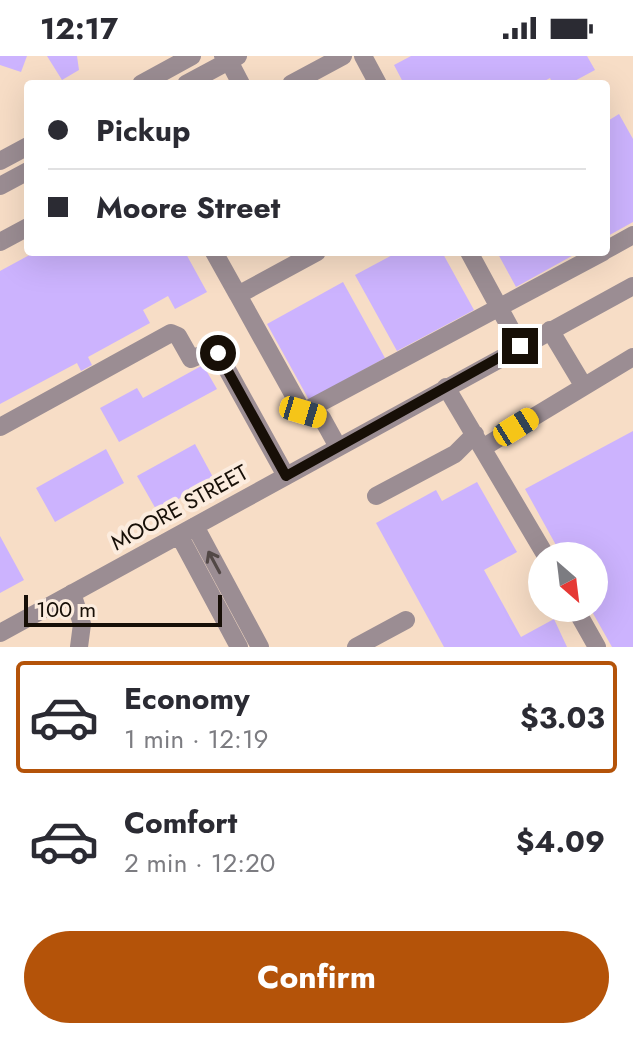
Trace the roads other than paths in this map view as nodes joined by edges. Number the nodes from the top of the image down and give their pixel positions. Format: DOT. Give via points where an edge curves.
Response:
graph roads {
  1 [pos="192,56"];
  2 [pos="343,56"];
  3 [pos="363,56"];
  4 [pos="230,57"];
  5 [pos="148,80"];
  6 [pos="193,80"];
  7 [pos="239,80"];
  8 [pos="298,80"];
  9 [pos="376,80"];
  10 [pos="24,148"];
  11 [pos="0,161"];
  12 [pos="24,173"];
  13 [pos="0,186"];
  14 [pos="24,229"];
  15 [pos="633,235"];
  16 [pos="0,242"];
  17 [pos="610,248"];
  18 [pos="216,256"];
  19 [pos="310,256"];
  20 [pos="471,256"];
  21 [pos="595,256"];
  22 [pos="633,286"];
  23 [pos="238,295"];
  24 [pos="500,308"];
  25 [pos="550,330"];
  26 [pos="520,346"];
  27 [pos="633,357"];
  28 [pos="583,385"];
  29 [pos="446,387"];
  30 [pos="303,412"];
  31 [pos="0,427"];
  32 [pos="480,440"];
  33 [pos="338,447"];
  34 [pos="286,476"];
  35 [pos="376,496"];
  36 [pos="187,530"];
  37 [pos="538,542"];
  38 [pos="72,593"];
  39 [pos="406,620"];
  40 [pos="583,622"];
  41 [pos="0,633"];
  42 [pos="79,647"];
  43 [pos="239,647"];
  44 [pos="260,647"];
  45 [pos="356,647"];
  46 [pos="597,647"];
  1 -- 5 [label="street"];
  2 -- 8 [label="street"];
  3 -- 9 [label="street"];
  4 -- 6 [label="street"];
  4 -- 7 [label="street"];
  10 -- 11 [label="street"];
  12 -- 13 [label="street"];
  14 -- 16 [label="street"];
  15 -- 17 [label="street"];
  18 -- 23 [label="street"];
  19 -- 23 [label="street"];
  20 -- 24 [label="street"];
  21 -- 24 [label="street"];
  22 -- 25 [label="street, MOORE STREET"];
  23 -- 30 [label="street"];
  24 -- 26 [label="street"];
  24 -- 30 [label="street"];
  25 -- 26 [label="street, MOORE STREET"];
  25 -- 28 [label="street"];
  26 -- 29 [label="street, MOORE STREET"];
  27 -- 28 [label="street"];
  28 -- 32 [label="street"];
  29 -- 32 [label="street"];
  29 -- 33 [label="street, MOORE STREET"];
  30 -- 33 [label="street" via="322,418"];
  31 -- 34 [label="street" via="171,333 191,359 213,350 218,353"];
  32 -- 35 [label="street"];
  32 -- 37 [label="street"];
  33 -- 34 [label="street, MOORE STREET"];
  34 -- 36 [label="street, MOORE STREET"];
  36 -- 38 [label="street, MOORE STREET"];
  36 -- 43 [label="street"];
  44 -- 36 [label="street, one-way"];
  38 -- 41 [label="street, MOORE STREET"];
  38 -- 42 [label="street" via="82,624"];
  39 -- 45 [label="street"];
  40 -- 46 [label="street"];
}
